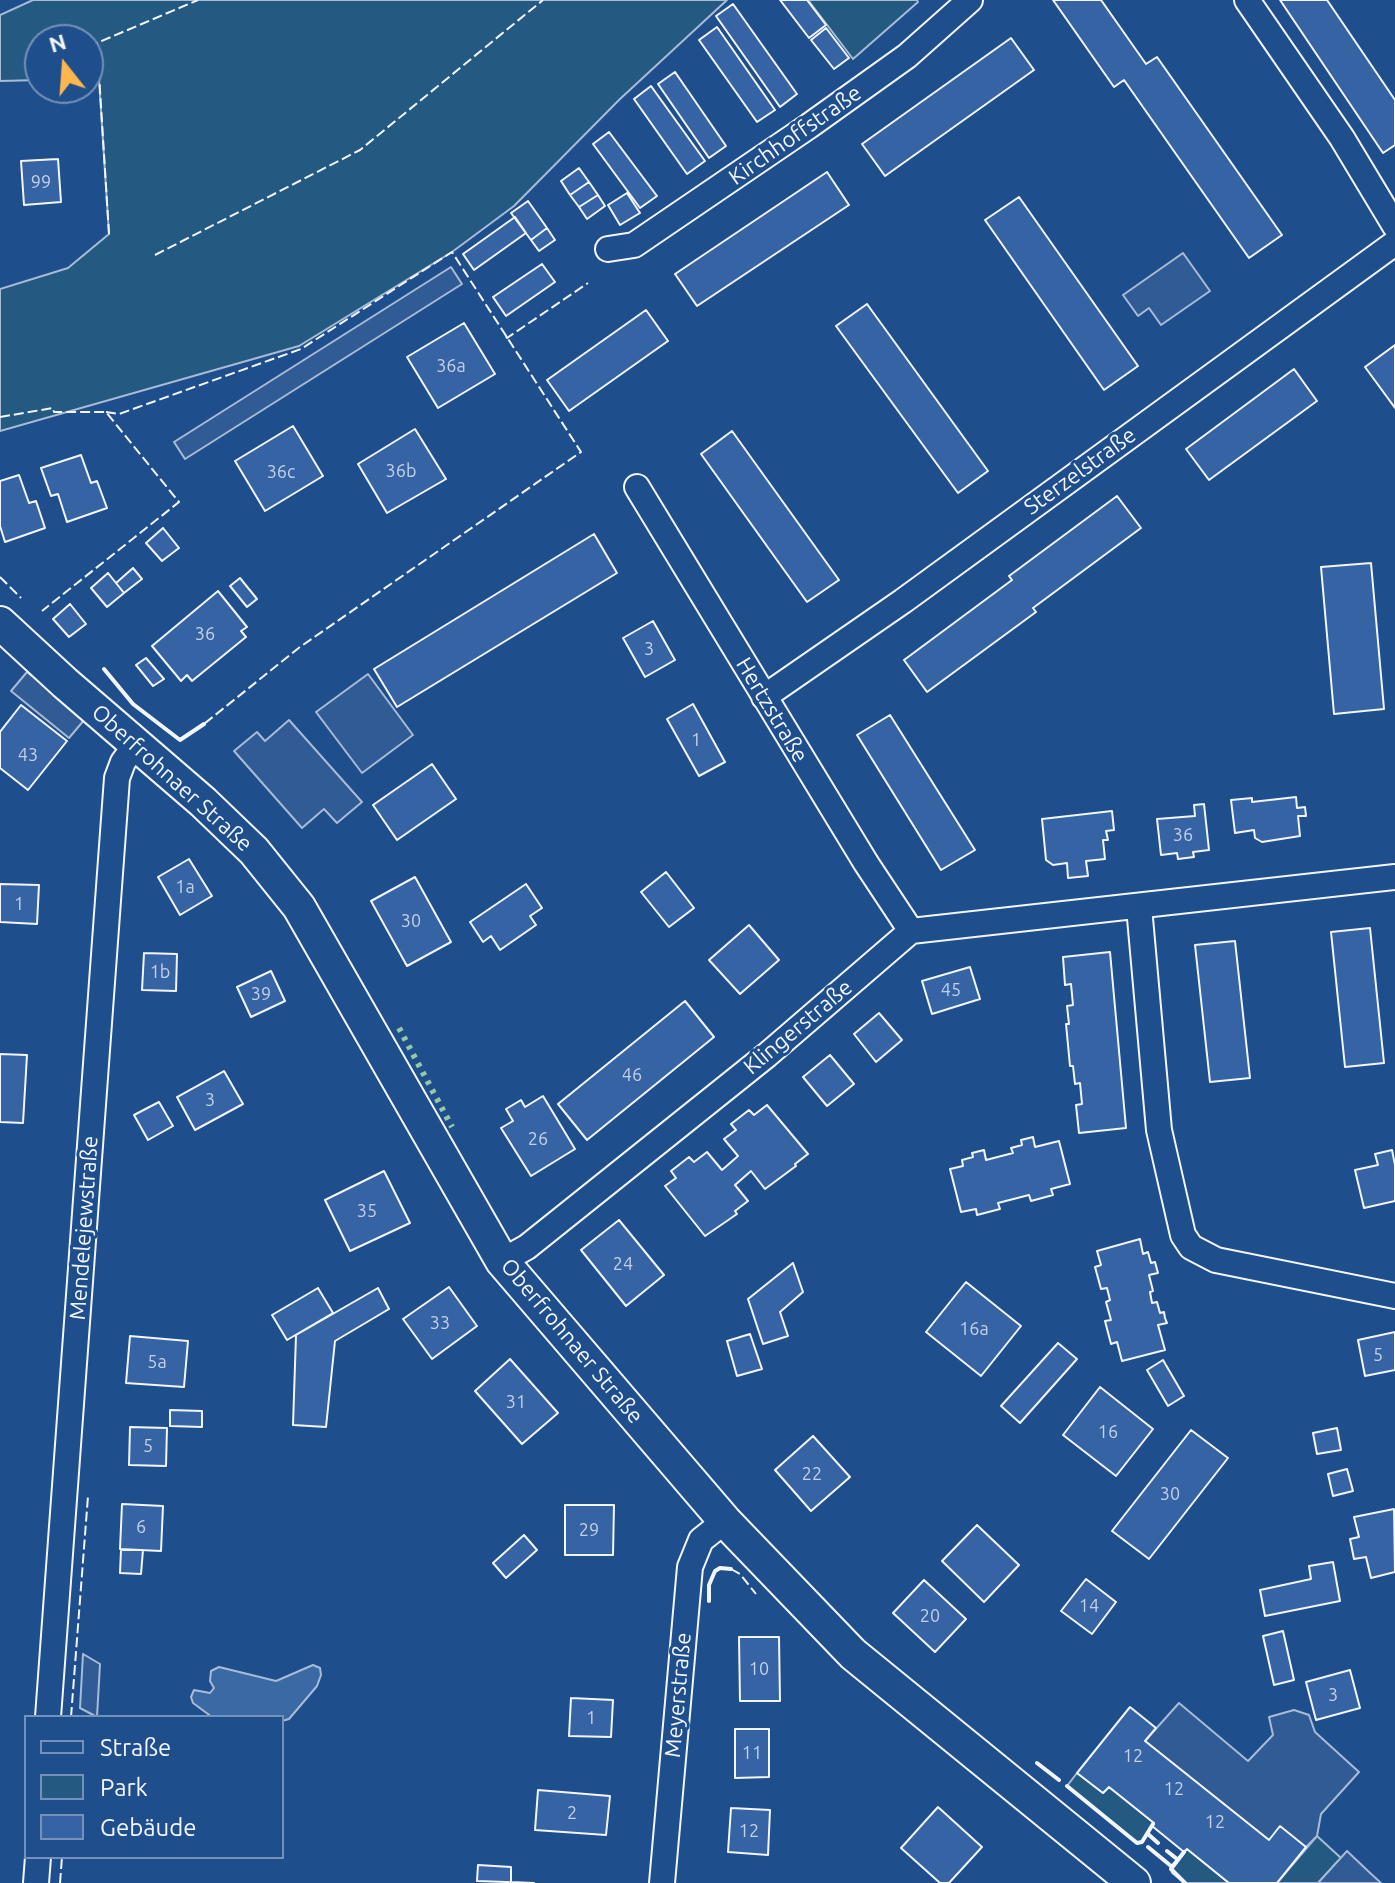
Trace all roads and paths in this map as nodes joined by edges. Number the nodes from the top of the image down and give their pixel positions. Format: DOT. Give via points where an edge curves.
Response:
graph roads {
  1 [pos="970,0"];
  2 [pos="1247,0"];
  3 [pos="1395,226"];
  4 [pos="1395,243"];
  5 [pos="608,249"];
  6 [pos="637,487"];
  7 [pos="0,623"];
  8 [pos="764,697"];
  9 [pos="137,743"];
  10 [pos="1395,877"];
  11 [pos="1139,907"];
  12 [pos="911,931"];
  13 [pos="502,1261"];
  14 [pos="1395,1296"];
  15 [pos="725,1521"];
  16 [pos="48,1715"];
  17 [pos="38,1859"];
  18 [pos="36,1883"];
  19 [pos="662,1883"];
  20 [pos="1134,1883"];
  1 -- 5 [label="street, Kirchhoffstraße" via="907,56 809,126 634,245"];
  2 -- 3 [label="street"];
  4 -- 8 [label="street, Sterzelstraße"];
  6 -- 8 [label="street, Hertzstraße"];
  7 -- 9 [label="main road, Oberfrohnaer Straße"];
  8 -- 12 [label="street, Hertzstraße"];
  9 -- 13 [label="main road, Oberfrohnaer Straße" via="254,851 299,907"];
  9 -- 16 [label="street, Mendelejewstraße" via="117,778"];
  10 -- 11 [label="street"];
  11 -- 12 [label="street"];
  11 -- 14 [label="street" via="1159,1130 1183,1235 1191,1247 1216,1260"];
  12 -- 13 [label="street, Klingerstraße" via="755,1064 527,1247"];
  13 -- 15 [label="main road, Oberfrohnaer Straße"];
  15 -- 19 [label="street, Meyerstraße" via="701,1540 690,1567"];
  15 -- 20 [label="main road, Oberfrohnaer Straße" via="853,1654"];
  17 -- 18 [label="street"];
}
